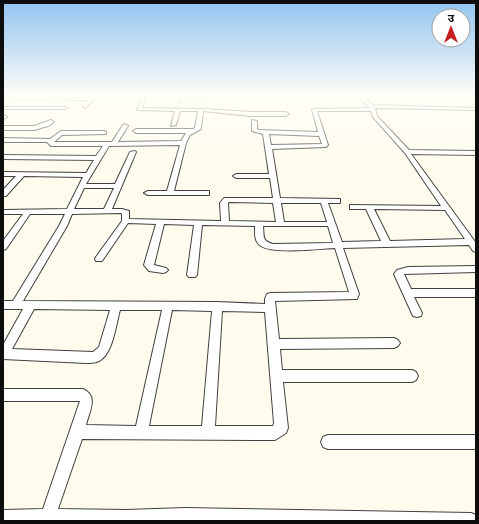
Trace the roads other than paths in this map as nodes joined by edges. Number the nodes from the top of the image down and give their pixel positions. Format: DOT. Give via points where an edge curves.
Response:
graph roads {
  1 [pos="175,120"];
  2 [pos="200,120"];
  3 [pos="317,120"];
  4 [pos="379,120"];
  5 [pos="254,121"];
  6 [pos="51,122"];
  7 [pos="173,125"];
  8 [pos="125,126"];
  9 [pos="3,128"];
  10 [pos="20,128"];
  11 [pos="194,131"];
  12 [pos="136,132"];
  13 [pos="266,132"];
  14 [pos="104,133"];
  15 [pos="321,134"];
  16 [pos="5,140"];
  17 [pos="51,141"];
  18 [pos="183,143"];
  19 [pos="111,144"];
  20 [pos="269,147"];
  21 [pos="133,152"];
  22 [pos="407,152"];
  23 [pos="476,153"];
  24 [pos="3,157"];
  25 [pos="99,158"];
  26 [pos="3,174"];
  27 [pos="22,174"];
  28 [pos="89,175"];
  29 [pos="236,176"];
  30 [pos="273,176"];
  31 [pos="81,186"];
  32 [pos="118,186"];
  33 [pos="148,193"];
  34 [pos="170,193"];
  35 [pos="206,193"];
  36 [pos="3,194"];
  37 [pos="277,201"];
  38 [pos="324,201"];
  39 [pos="337,201"];
  40 [pos="353,207"];
  41 [pos="369,207"];
  42 [pos="447,208"];
  43 [pos="107,211"];
  44 [pos="3,212"];
  45 [pos="28,212"];
  46 [pos="69,212"];
  47 [pos="126,221"];
  48 [pos="161,222"];
  49 [pos="198,223"];
  50 [pos="225,223"];
  51 [pos="280,223"];
  52 [pos="259,224"];
  53 [pos="331,224"];
  54 [pos="387,244"];
  55 [pos="473,245"];
  56 [pos="338,246"];
  57 [pos="3,247"];
  58 [pos="99,259"];
  59 [pos="476,269"];
  60 [pos="163,270"];
  61 [pos="192,275"];
  62 [pos="408,293"];
  63 [pos="476,293"];
  64 [pos="9,305"];
  65 [pos="31,305"];
  66 [pos="116,305"];
  67 [pos="168,306"];
  68 [pos="217,306"];
  69 [pos="270,308"];
  70 [pos="417,313"];
  71 [pos="394,343"];
  72 [pos="274,344"];
  73 [pos="4,355"];
  74 [pos="277,376"];
  75 [pos="412,376"];
  76 [pos="3,395"];
  77 [pos="77,432"];
  78 [pos="141,432"];
  79 [pos="208,433"];
  80 [pos="328,442"];
  81 [pos="476,442"];
  82 [pos="48,517"];
  83 [pos="3,518"];
  84 [pos="113,519"];
  85 [pos="323,520"];
  86 [pos="411,521"];
  87 [pos="471,521"];
  1 -- 7 [label="street"];
  2 -- 11 [label="street"];
  3 -- 15 [label="street"];
  4 -- 22 [label="street"];
  5 -- 13 [label="street" via="255,131"];
  6 -- 10 [label="street" via="44,126"];
  8 -- 19 [label="street"];
  9 -- 10 [label="street"];
  10 -- 16 [label="street"];
  11 -- 12 [label="street"];
  11 -- 18 [label="street" via="188,134"];
  13 -- 15 [label="street"];
  13 -- 20 [label="street"];
  14 -- 17 [label="street" via="61,133"];
  15 -- 20 [label="street" via="325,144 321,147"];
  16 -- 17 [label="street"];
  17 -- 19 [label="street" via="51,144"];
  18 -- 19 [label="street"];
  18 -- 34 [label="street"];
  19 -- 25 [label="street"];
  20 -- 30 [label="street"];
  21 -- 32 [label="street"];
  22 -- 23 [label="street"];
  22 -- 42 [label="street"];
  24 -- 25 [label="street"];
  25 -- 28 [label="street"];
  26 -- 27 [label="street"];
  27 -- 28 [label="street"];
  27 -- 36 [label="street"];
  28 -- 31 [label="street"];
  29 -- 30 [label="street"];
  30 -- 37 [label="street"];
  31 -- 32 [label="street"];
  31 -- 46 [label="street"];
  32 -- 43 [label="street"];
  33 -- 34 [label="street"];
  34 -- 35 [label="street"];
  37 -- 38 [label="street"];
  37 -- 50 [label="street" via="227,200 224,203"];
  37 -- 51 [label="street"];
  38 -- 39 [label="street"];
  38 -- 53 [label="street"];
  40 -- 41 [label="street"];
  41 -- 42 [label="street"];
  41 -- 54 [label="street"];
  42 -- 55 [label="street"];
  43 -- 46 [label="street"];
  43 -- 47 [label="street" via="125,212"];
  44 -- 45 [label="street"];
  45 -- 46 [label="street"];
  45 -- 57 [label="street"];
  46 -- 64 [label="street" via="63,226"];
  47 -- 48 [label="street"];
  47 -- 58 [label="street"];
  48 -- 49 [label="street"];
  48 -- 60 [label="street" via="149,265 152,269"];
  49 -- 50 [label="street"];
  49 -- 61 [label="street"];
  50 -- 52 [label="street"];
  51 -- 52 [label="street"];
  51 -- 53 [label="street"];
  52 -- 56 [label="street" via="260,240 266,246"];
  53 -- 56 [label="street"];
  54 -- 55 [label="street"];
  54 -- 56 [label="street"];
  56 -- 69 [label="street" via="353,296 271,297"];
  59 -- 62 [label="street" via="402,270 399,274"];
  62 -- 63 [label="street"];
  62 -- 70 [label="street"];
  64 -- 65 [label="street"];
  65 -- 66 [label="street"];
  65 -- 73 [label="street"];
  66 -- 67 [label="street"];
  66 -- 73 [label="street" via="104,350 96,357"];
  67 -- 68 [label="street"];
  67 -- 78 [label="street"];
  68 -- 69 [label="street"];
  68 -- 79 [label="street"];
  69 -- 72 [label="street"];
  71 -- 72 [label="street"];
  72 -- 74 [label="street"];
  74 -- 75 [label="street"];
  74 -- 79 [label="street" via="281,423 278,431"];
  76 -- 77 [label="street" via="83,395 86,397"];
  77 -- 78 [label="street"];
  77 -- 82 [label="street"];
  78 -- 79 [label="street"];
  80 -- 81 [label="street"];
  82 -- 83 [label="street"];
  82 -- 84 [label="street"];
  84 -- 85 [label="street" via="185,516"];
  85 -- 86 [label="street"];
  86 -- 87 [label="street"];
}
